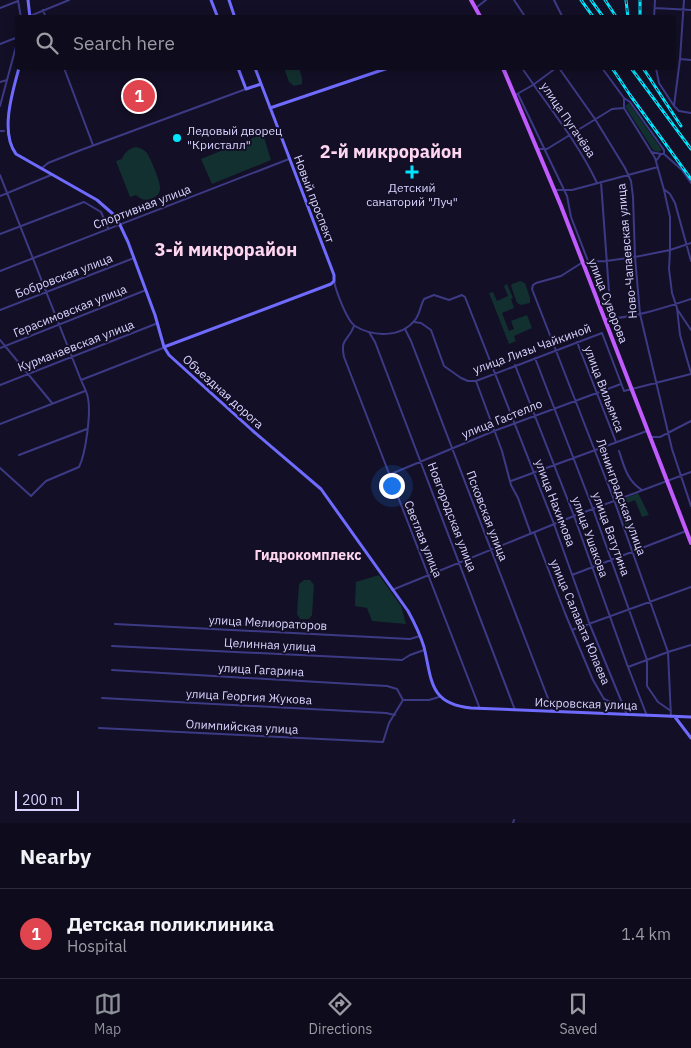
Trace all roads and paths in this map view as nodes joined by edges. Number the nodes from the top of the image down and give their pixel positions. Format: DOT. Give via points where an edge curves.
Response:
graph roads {
  1 [pos="18,0"];
  2 [pos="28,0"];
  3 [pos="69,0"];
  4 [pos="211,0"];
  5 [pos="228,0"];
  6 [pos="471,0"];
  7 [pos="486,0"];
  8 [pos="514,0"];
  9 [pos="554,0"];
  10 [pos="655,0"];
  11 [pos="684,0"];
  12 [pos="477,7"];
  13 [pos="0,8"];
  14 [pos="655,8"];
  15 [pos="684,9"];
  16 [pos="43,10"];
  17 [pos="691,10"];
  18 [pos="20,15"];
  19 [pos="30,15"];
  20 [pos="32,15"];
  21 [pos="45,15"];
  22 [pos="217,15"];
  23 [pos="234,15"];
  24 [pos="480,15"];
  25 [pos="524,15"];
  26 [pos="562,15"];
  27 [pos="654,15"];
  28 [pos="15,39"];
  29 [pos="0,44"];
  30 [pos="15,49"];
  31 [pos="679,55"];
  32 [pos="676,56"];
  33 [pos="680,59"];
  34 [pos="691,60"];
  35 [pos="18,70"];
  36 [pos="65,70"];
  37 [pos="239,70"];
  38 [pos="256,70"];
  39 [pos="382,70"];
  40 [pos="504,70"];
  41 [pos="523,70"];
  42 [pos="555,70"];
  43 [pos="559,70"];
  44 [pos="603,70"];
  45 [pos="656,70"];
  46 [pos="7,80"];
  47 [pos="0,82"];
  48 [pos="261,84"];
  49 [pos="533,85"];
  50 [pos="246,88"];
  51 [pos="516,94"];
  52 [pos="624,98"];
  53 [pos="0,106"];
  54 [pos="674,106"];
  55 [pos="270,108"];
  56 [pos="624,108"];
  57 [pos="691,113"];
  58 [pos="596,120"];
  59 [pos="2,131"];
  60 [pos="569,136"];
  61 [pos="93,145"];
  62 [pos="538,149"];
  63 [pos="544,149"];
  64 [pos="651,152"];
  65 [pos="663,154"];
  66 [pos="289,159"];
  67 [pos="656,161"];
  68 [pos="658,167"];
  69 [pos="42,168"];
  70 [pos="53,174"];
  71 [pos="0,175"];
  72 [pos="628,175"];
  73 [pos="601,182"];
  74 [pos="691,183"];
  75 [pos="597,184"];
  76 [pos="554,190"];
  77 [pos="563,190"];
  78 [pos="664,190"];
  79 [pos="8,193"];
  80 [pos="0,196"];
  81 [pos="120,225"];
  82 [pos="20,226"];
  83 [pos="108,229"];
  84 [pos="0,234"];
  85 [pos="691,243"];
  86 [pos="686,245"];
  87 [pos="670,250"];
  88 [pos="635,257"];
  89 [pos="134,258"];
  90 [pos="32,259"];
  91 [pos="606,261"];
  92 [pos="691,261"];
  93 [pos="582,262"];
  94 [pos="588,262"];
  95 [pos="0,271"];
  96 [pos="334,281"];
  97 [pos="146,290"];
  98 [pos="46,292"];
  99 [pos="691,300"];
  100 [pos="676,304"];
  101 [pos="677,308"];
  102 [pos="0,310"];
  103 [pos="640,314"];
  104 [pos="604,319"];
  105 [pos="611,319"];
  106 [pos="413,322"];
  107 [pos="158,323"];
  108 [pos="59,324"];
  109 [pos="354,325"];
  110 [pos="404,329"];
  111 [pos="691,330"];
  112 [pos="369,332"];
  113 [pos="0,340"];
  114 [pos="577,342"];
  115 [pos="5,346"];
  116 [pos="164,347"];
  117 [pos="0,348"];
  118 [pos="556,350"];
  119 [pos="72,358"];
  120 [pos="535,358"];
  121 [pos="515,365"];
  122 [pos="691,373"];
  123 [pos="28,374"];
  124 [pos="496,374"];
  125 [pos="81,380"];
  126 [pos="476,381"];
  127 [pos="656,382"];
  128 [pos="621,384"];
  129 [pos="0,385"];
  130 [pos="631,388"];
  131 [pos="85,391"];
  132 [pos="596,392"];
  133 [pos="575,400"];
  134 [pos="52,403"];
  135 [pos="554,408"];
  136 [pos="535,416"];
  137 [pos="691,421"];
  138 [pos="515,423"];
  139 [pos="0,424"];
  140 [pos="87,429"];
  141 [pos="494,431"];
  142 [pos="648,431"];
  143 [pos="668,433"];
  144 [pos="650,437"];
  145 [pos="616,442"];
  146 [pos="452,448"];
  147 [pos="594,450"];
  148 [pos="619,451"];
  149 [pos="19,455"];
  150 [pos="573,458"];
  151 [pos="421,461"];
  152 [pos="554,465"];
  153 [pos="0,468"];
  154 [pos="691,472"];
  155 [pos="534,473"];
  156 [pos="391,474"];
  157 [pos="680,476"];
  158 [pos="667,480"];
  159 [pos="510,481"];
  160 [pos="642,490"];
  161 [pos="614,500"];
  162 [pos="691,506"];
  163 [pos="593,509"];
  164 [pos="574,516"];
  165 [pos="554,524"];
  166 [pos="686,530"];
  167 [pos="532,533"];
  168 [pos="691,543"];
  169 [pos="491,550"];
  170 [pos="632,552"];
  171 [pos="611,560"];
  172 [pos="459,562"];
  173 [pos="592,568"];
  174 [pos="428,575"];
  175 [pos="572,575"];
  176 [pos="691,587"];
  177 [pos="392,590"];
  178 [pos="649,602"];
  179 [pos="630,610"];
  180 [pos="610,618"];
  181 [pos="115,624"];
  182 [pos="590,625"];
  183 [pos="572,630"];
  184 [pos="420,636"];
  185 [pos="691,645"];
  186 [pos="112,646"];
  187 [pos="424,650"];
  188 [pos="668,652"];
  189 [pos="647,660"];
  190 [pos="628,667"];
  191 [pos="112,670"];
  192 [pos="439,697"];
  193 [pos="102,698"];
  194 [pos="403,700"];
  195 [pos="624,708"];
  196 [pos="480,709"];
  197 [pos="515,710"];
  198 [pos="552,711"];
  199 [pos="671,711"];
  200 [pos="395,715"];
  201 [pos="627,715"];
  202 [pos="647,716"];
  203 [pos="670,717"];
  204 [pos="675,717"];
  205 [pos="691,717"];
  206 [pos="99,728"];
  207 [pos="691,738"];
  1 -- 13 [label="street"];
  1 -- 18 [label="street"];
  2 -- 19 [label="main road"];
  3 -- 16 [label="street"];
  4 -- 22 [label="main road"];
  5 -- 23 [label="main road"];
  6 -- 12 [label="main road"];
  7 -- 12 [label="street"];
  8 -- 25 [label="street"];
  9 -- 26 [label="street"];
  10 -- 14 [label="street"];
  11 -- 15 [label="street"];
  12 -- 24 [label="main road"];
  14 -- 15 [label="street"];
  14 -- 27 [label="street"];
  15 -- 17 [label="street"];
  15 -- 31 [label="street"];
  16 -- 20 [label="street"];
  16 -- 21 [label="street"];
  28 -- 29 [label="street"];
  30 -- 46 [label="street"];
  31 -- 32 [label="street"];
  31 -- 33 [label="street"];
  33 -- 34 [label="street"];
  33 -- 54 [label="street"];
  35 -- 59 [label="main road, Объездная дорога"];
  36 -- 61 [label="street"];
  37 -- 50 [label="main road"];
  38 -- 48 [label="main road, Новый проспект"];
  39 -- 55 [label="main road"];
  40 -- 51 [label="main road, улица Суворова"];
  41 -- 49 [label="street, улица Пугачёва"];
  42 -- 49 [label="street"];
  43 -- 58 [label="street, Ново-Чапаевская улица"];
  44 -- 52 [label="street"];
  45 -- 54 [label="street" via="658,83"];
  46 -- 47 [label="street"];
  46 -- 53 [label="street"];
  48 -- 50 [label="main road"];
  48 -- 55 [label="main road, Новый проспект"];
  49 -- 51 [label="street"];
  49 -- 60 [label="street, улица Пугачёва"];
  50 -- 61 [label="street"];
  51 -- 62 [label="main road, улица Суворова"];
  51 -- 63 [label="street"];
  52 -- 56 [label="street"];
  52 -- 65 [label="street" via="664,150"];
  54 -- 57 [label="street" via="679,111"];
  55 -- 66 [label="main road, Новый проспект"];
  56 -- 58 [label="street" via="617,107"];
  56 -- 64 [label="street"];
  58 -- 60 [label="street"];
  58 -- 72 [label="street, Ново-Чапаевская улица"];
  59 -- 69 [label="main road, Объездная дорога" via="13,151"];
  60 -- 63 [label="street"];
  60 -- 75 [label="street, улица Пугачёва"];
  61 -- 69 [label="street"];
  62 -- 63 [label="street"];
  62 -- 76 [label="main road, улица Суворова"];
  63 -- 77 [label="street"];
  64 -- 65 [label="street"];
  64 -- 67 [label="street"];
  65 -- 67 [label="street"];
  65 -- 74 [label="street" via="682,170"];
  66 -- 81 [label="street, Спортивная улица"];
  66 -- 96 [label="main road, Новый проспект"];
  67 -- 68 [label="street"];
  68 -- 72 [label="street"];
  68 -- 78 [label="street"];
  69 -- 70 [label="main road, Объездная дорога"];
  70 -- 79 [label="street"];
  70 -- 81 [label="main road, Объездная дорога" via="102,204"];
  71 -- 79 [label="street"];
  72 -- 73 [label="street"];
  72 -- 88 [label="street, Ново-Чапаевская улица" via="633,197"];
  73 -- 75 [label="street"];
  73 -- 91 [label="street"];
  75 -- 77 [label="street"];
  76 -- 77 [label="street"];
  76 -- 93 [label="main road, улица Суворова"];
  77 -- 94 [label="street"];
  78 -- 86 [label="street" via="673,198"];
  78 -- 87 [label="street" via="670,217"];
  79 -- 80 [label="street"];
  79 -- 82 [label="street"];
  81 -- 83 [label="street, Спортивная улица"];
  81 -- 89 [label="main road, Объездная дорога"];
  82 -- 83 [label="street" via="84,202 101,212"];
  82 -- 84 [label="street"];
  82 -- 90 [label="street"];
  83 -- 90 [label="street, Спортивная улица"];
  85 -- 86 [label="street"];
  86 -- 87 [label="street"];
  86 -- 92 [label="street"];
  87 -- 88 [label="street"];
  87 -- 100 [label="street" via="669,269"];
  88 -- 91 [label="street"];
  88 -- 103 [label="street, Ново-Чапаевская улица"];
  89 -- 97 [label="main road, Объездная дорога"];
  89 -- 98 [label="street, Бобровская улица"];
  90 -- 95 [label="street, Спортивная улица"];
  90 -- 98 [label="street"];
  91 -- 94 [label="street"];
  91 -- 105 [label="street"];
  93 -- 94 [label="street"];
  93 -- 104 [label="main road, улица Суворова"];
  93 -- 118 [label="street, Ленинградская улица" via="560,276 533,285"];
  96 -- 109 [label="street"];
  96 -- 116 [label="main road"];
  97 -- 107 [label="main road, Объездная дорога"];
  97 -- 108 [label="street, Герасимовская улица"];
  98 -- 102 [label="street, Бобровская улица"];
  98 -- 108 [label="street"];
  99 -- 100 [label="street"];
  100 -- 101 [label="street"];
  100 -- 103 [label="street"];
  101 -- 111 [label="street"];
  101 -- 122 [label="street" via="680,335"];
  103 -- 105 [label="street"];
  103 -- 127 [label="street, Ново-Чапаевская улица"];
  104 -- 105 [label="street"];
  104 -- 130 [label="main road, улица Суворова"];
  106 -- 110 [label="street"];
  106 -- 124 [label="street, улица Нахимова" via="424,299 434,295 449,300 462,295"];
  106 -- 126 [label="street, улица Лизы Чайкиной" via="431,330 444,366 468,381"];
  107 -- 116 [label="main road, Объездная дорога"];
  107 -- 119 [label="street, Курманаевская улица"];
  108 -- 115 [label="street, Герасимовская улица"];
  108 -- 119 [label="street"];
  109 -- 112 [label="street"];
  109 -- 156 [label="street, Светлая улица" via="342,347 344,357"];
  110 -- 112 [label="street" via="383,335"];
  110 -- 146 [label="street, Псковская улица"];
  112 -- 151 [label="street, Новгородская улица"];
  113 -- 115 [label="street"];
  114 -- 118 [label="street, улица Лизы Чайкиной"];
  114 -- 128 [label="street, улица Лизы Чайкиной" via="602,333"];
  114 -- 132 [label="street, улица Вильямса"];
  115 -- 117 [label="street, Герасимовская улица"];
  115 -- 123 [label="street"];
  116 -- 125 [label="street"];
  116 -- 177 [label="main road, Объездная дорога" via="185,370 321,490"];
  118 -- 120 [label="street, улица Лизы Чайкиной"];
  118 -- 133 [label="street, Ленинградская улица"];
  119 -- 123 [label="street, Курманаевская улица"];
  119 -- 125 [label="street"];
  120 -- 121 [label="street, улица Лизы Чайкиной"];
  120 -- 135 [label="street, улица Ватутина"];
  121 -- 124 [label="street, улица Лизы Чайкиной"];
  121 -- 136 [label="street, улица Ушакова"];
  122 -- 127 [label="street"];
  123 -- 129 [label="street, Курманаевская улица"];
  123 -- 134 [label="street"];
  124 -- 126 [label="street, улица Лизы Чайкиной"];
  124 -- 138 [label="street, улица Нахимова"];
  125 -- 131 [label="street"];
  126 -- 141 [label="street, улица Салавата Юлаева"];
  127 -- 130 [label="street"];
  127 -- 143 [label="street, Ново-Чапаевская улица"];
  128 -- 130 [label="street" via="624,391"];
  128 -- 132 [label="street, улица Гастелло"];
  130 -- 142 [label="main road, улица Суворова"];
  131 -- 134 [label="street"];
  131 -- 140 [label="street" via="88,398"];
  132 -- 133 [label="street, улица Гастелло"];
  132 -- 145 [label="street, улица Вильямса"];
  133 -- 135 [label="street, улица Гастелло"];
  133 -- 147 [label="street, Ленинградская улица"];
  134 -- 139 [label="street"];
  135 -- 136 [label="street, улица Гастелло"];
  135 -- 150 [label="street, улица Ватутина"];
  136 -- 138 [label="street, улица Гастелло"];
  136 -- 152 [label="street, улица Ушакова"];
  137 -- 143 [label="street"];
  138 -- 141 [label="street, улица Гастелло"];
  138 -- 155 [label="street, улица Нахимова"];
  140 -- 149 [label="street"];
  140 -- 153 [label="street" via="79,467 42,485 31,496"];
  141 -- 146 [label="street, улица Гастелло"];
  141 -- 159 [label="street, улица Салавата Юлаева"];
  142 -- 144 [label="main road, улица Суворова"];
  142 -- 145 [label="street"];
  143 -- 144 [label="street"];
  143 -- 157 [label="street, Ново-Чапаевская улица"];
  144 -- 158 [label="main road, улица Суворова"];
  145 -- 147 [label="street"];
  146 -- 151 [label="street, улица Гастелло"];
  146 -- 169 [label="street, Псковская улица"];
  147 -- 150 [label="street"];
  147 -- 161 [label="street, Ленинградская улица"];
  148 -- 160 [label="street, улица Вильямса" via="630,480"];
  150 -- 152 [label="street"];
  150 -- 163 [label="street, улица Ватутина"];
  151 -- 156 [label="street, улица Гастелло"];
  151 -- 172 [label="street, Новгородская улица"];
  152 -- 155 [label="street"];
  152 -- 164 [label="street, улица Ушакова"];
  154 -- 157 [label="street"];
  155 -- 159 [label="street"];
  155 -- 165 [label="street, улица Нахимова"];
  156 -- 174 [label="street, Светлая улица"];
  157 -- 158 [label="street"];
  157 -- 162 [label="street, Ново-Чапаевская улица"];
  158 -- 160 [label="street"];
  158 -- 166 [label="main road, улица Суворова"];
  159 -- 167 [label="street, улица Салавата Юлаева"];
  160 -- 161 [label="street"];
  161 -- 163 [label="street"];
  161 -- 170 [label="street, Ленинградская улица"];
  163 -- 164 [label="street"];
  163 -- 171 [label="street, улица Ватутина"];
  164 -- 165 [label="street"];
  164 -- 173 [label="street, улица Ушакова"];
  165 -- 167 [label="street"];
  165 -- 175 [label="street, улица Нахимова"];
  166 -- 168 [label="main road, улица Суворова"];
  166 -- 170 [label="street"];
  167 -- 169 [label="street"];
  167 -- 183 [label="street, улица Салавата Юлаева"];
  169 -- 172 [label="street"];
  169 -- 198 [label="street, Псковская улица"];
  170 -- 171 [label="street"];
  170 -- 178 [label="street, Ленинградская улица"];
  171 -- 173 [label="street"];
  171 -- 179 [label="street, улица Ватутина"];
  172 -- 174 [label="street"];
  172 -- 197 [label="street, Новгородская улица"];
  173 -- 175 [label="street"];
  173 -- 180 [label="street, улица Ушакова"];
  174 -- 177 [label="street"];
  174 -- 196 [label="street, Светлая улица"];
  175 -- 182 [label="street, улица Нахимова"];
  176 -- 178 [label="street"];
  177 -- 184 [label="main road, Объездная дорога" via="408,611"];
  178 -- 179 [label="street"];
  178 -- 188 [label="street, Ленинградская улица"];
  179 -- 180 [label="street"];
  179 -- 189 [label="street, улица Ватутина"];
  180 -- 182 [label="street"];
  180 -- 190 [label="street, улица Ушакова"];
  181 -- 184 [label="street, улица Мелиораторов" via="410,639"];
  182 -- 183 [label="street"];
  182 -- 195 [label="street, улица Нахимова"];
  183 -- 195 [label="street, улица Салавата Юлаева" via="604,699"];
  184 -- 187 [label="main road, Объездная дорога"];
  185 -- 188 [label="street"];
  186 -- 187 [label="street, Целинная улица" via="402,660"];
  187 -- 192 [label="main road, Объездная дорога"];
  188 -- 189 [label="street"];
  188 -- 199 [label="street, Ленинградская улица"];
  189 -- 190 [label="street"];
  189 -- 199 [label="street, улица Ватутина" via="647,686 658,702"];
  190 -- 202 [label="street, улица Ушакова"];
  191 -- 194 [label="street, улица Гагарина" via="387,686 395,687"];
  192 -- 194 [label="street"];
  192 -- 196 [label="main road" via="453,705"];
  193 -- 200 [label="street, улица Георгия Жукова"];
  194 -- 200 [label="street"];
  195 -- 201 [label="street, улица Нахимова"];
  196 -- 197 [label="main road, Искровская улица"];
  197 -- 198 [label="main road, Искровская улица"];
  198 -- 201 [label="main road, Искровская улица"];
  199 -- 203 [label="street, Ленинградская улица"];
  200 -- 206 [label="street, Олимпийская улица" via="383,742"];
  201 -- 202 [label="main road, Искровская улица"];
  202 -- 203 [label="main road, Искровская улица"];
  203 -- 204 [label="main road, Искровская улица"];
  204 -- 205 [label="main road, Искровская улица"];
  204 -- 207 [label="main road"];
}
